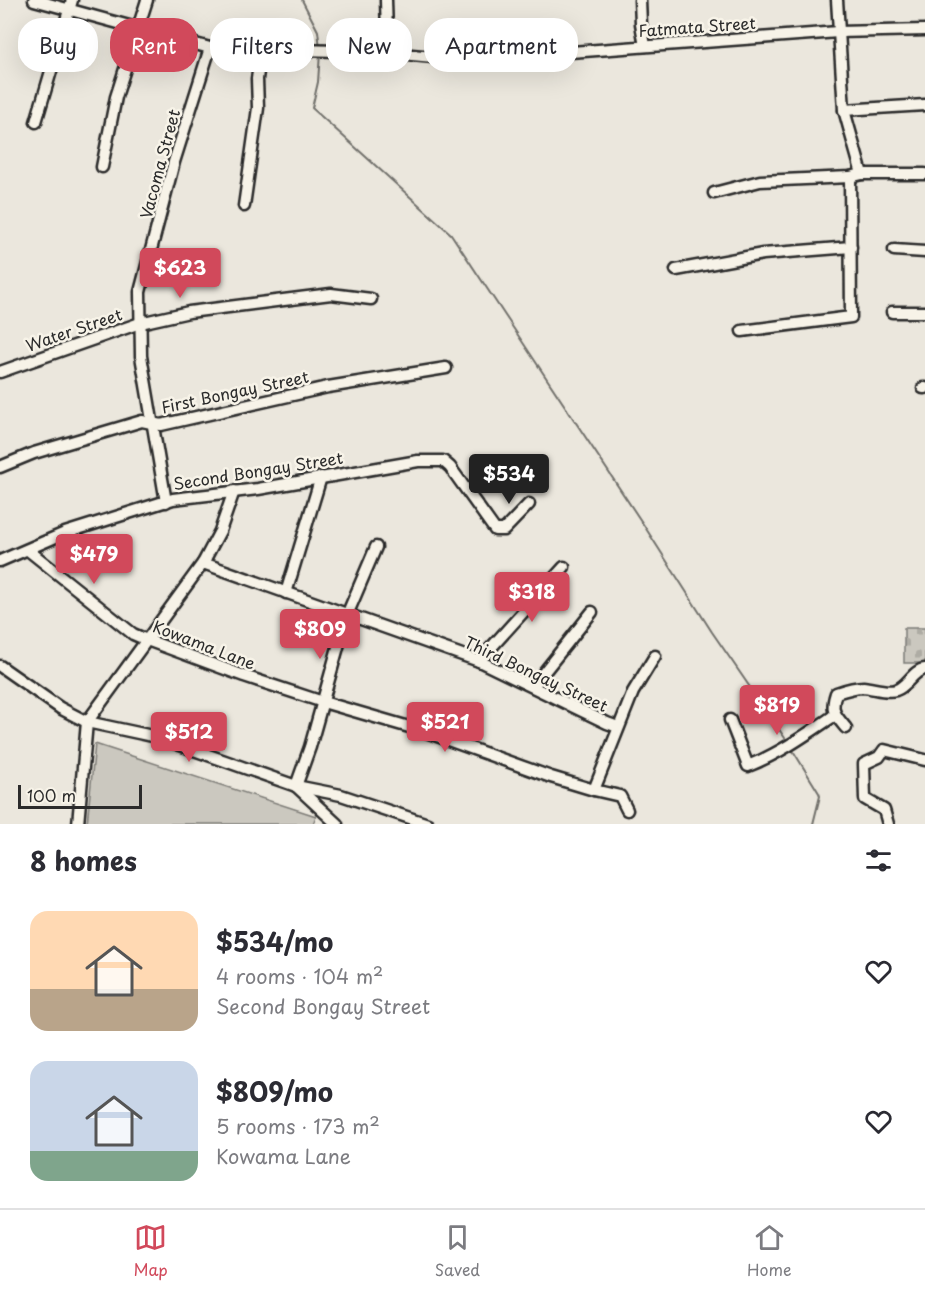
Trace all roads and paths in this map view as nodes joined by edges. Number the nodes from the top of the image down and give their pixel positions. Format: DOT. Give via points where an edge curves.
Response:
graph roads {
  1 [pos="34,0"];
  2 [pos="147,0"];
  3 [pos="386,0"];
  4 [pos="640,0"];
  5 [pos="837,0"];
  6 [pos="71,5"];
  7 [pos="110,18"];
  8 [pos="142,18"];
  9 [pos="387,18"];
  10 [pos="925,30"];
  11 [pos="838,32"];
  12 [pos="198,45"];
  13 [pos="645,46"];
  14 [pos="210,48"];
  15 [pos="412,55"];
  16 [pos="124,72"];
  17 [pos="257,72"];
  18 [pos="925,105"];
  19 [pos="844,110"];
  20 [pos="36,122"];
  21 [pos="102,167"];
  22 [pos="862,174"];
  23 [pos="925,174"];
  24 [pos="850,177"];
  25 [pos="714,193"];
  26 [pos="244,206"];
  27 [pos="851,247"];
  28 [pos="894,250"];
  29 [pos="925,252"];
  30 [pos="676,270"];
  31 [pos="371,299"];
  32 [pos="892,312"];
  33 [pos="925,312"];
  34 [pos="140,323"];
  35 [pos="742,331"];
  36 [pos="447,368"];
  37 [pos="0,372"];
  38 [pos="152,423"];
  39 [pos="0,467"];
  40 [pos="321,477"];
  41 [pos="234,491"];
  42 [pos="166,502"];
  43 [pos="529,504"];
  44 [pos="376,547"];
  45 [pos="28,550"];
  46 [pos="0,561"];
  47 [pos="203,563"];
  48 [pos="564,567"];
  49 [pos="286,593"];
  50 [pos="592,612"];
  51 [pos="347,615"];
  52 [pos="147,640"];
  53 [pos="655,656"];
  54 [pos="479,661"];
  55 [pos="0,666"];
  56 [pos="925,669"];
  57 [pos="533,686"];
  58 [pos="323,702"];
  59 [pos="835,715"];
  60 [pos="730,720"];
  61 [pos="87,722"];
  62 [pos="618,727"];
  63 [pos="846,728"];
  64 [pos="925,760"];
  65 [pos="296,786"];
  66 [pos="594,790"];
  67 [pos="627,810"];
  68 [pos="78,824"];
  69 [pos="337,824"];
  70 [pos="428,824"];
  71 [pos="888,824"];
  1 -- 6 [label="street, Fatmata Street"];
  2 -- 8 [label="street"];
  3 -- 9 [label="street"];
  4 -- 13 [label="street"];
  5 -- 11 [label="street"];
  6 -- 7 [label="street, Fatmata Street"];
  6 -- 20 [label="street"];
  10 -- 11 [label="street, Fatmata Street"];
  11 -- 13 [label="street, Fatmata Street"];
  11 -- 19 [label="street"];
  12 -- 14 [label="street, Fatmata Street"];
  13 -- 15 [label="street, Fatmata Street" via="465,60"];
  14 -- 34 [label="street, Vacoma Street" via="174,162 140,292"];
  16 -- 21 [label="street"];
  17 -- 26 [label="street" via="258,108"];
  18 -- 19 [label="street"];
  19 -- 22 [label="street"];
  22 -- 23 [label="street"];
  22 -- 24 [label="street"];
  24 -- 25 [label="street" via="760,181"];
  24 -- 27 [label="street"];
  27 -- 30 [label="street" via="763,254"];
  27 -- 35 [label="street" via="851,317"];
  28 -- 29 [label="street"];
  31 -- 34 [label="street, Water Street" via="331,294 189,312"];
  32 -- 33 [label="street"];
  34 -- 37 [label="street, Water Street"];
  34 -- 38 [label="street, Vacoma Street"];
  36 -- 38 [label="street, First Bongay Street" via="328,387 161,425"];
  38 -- 39 [label="street, First Bongay Street" via="142,422 34,453"];
  38 -- 42 [label="street, Vacoma Street"];
  40 -- 41 [label="street, Second Bongay Street"];
  40 -- 43 [label="street, Second Bongay Street" via="443,460 495,530 504,530"];
  40 -- 49 [label="street"];
  41 -- 42 [label="street, Second Bongay Street"];
  41 -- 47 [label="street"];
  42 -- 45 [label="street, Second Bongay Street" via="65,533"];
  44 -- 51 [label="street"];
  45 -- 46 [label="street, Second Bongay Street"];
  45 -- 52 [label="street, Kowama Lane" via="134,634"];
  47 -- 49 [label="street, Third Bongay Street"];
  47 -- 52 [label="street"];
  48 -- 54 [label="street"];
  49 -- 51 [label="street, Third Bongay Street"];
  50 -- 57 [label="street"];
  51 -- 54 [label="street, Third Bongay Street"];
  51 -- 58 [label="street"];
  52 -- 58 [label="street, Kowama Lane"];
  52 -- 61 [label="street"];
  53 -- 62 [label="street"];
  54 -- 57 [label="street, Third Bongay Street"];
  55 -- 61 [label="street"];
  56 -- 59 [label="street" via="893,692 864,687 836,693 832,705"];
  57 -- 62 [label="street, Third Bongay Street"];
  58 -- 65 [label="street"];
  58 -- 66 [label="street, Kowama Lane" via="423,730"];
  59 -- 60 [label="street" via="748,766"];
  59 -- 63 [label="street"];
  61 -- 65 [label="street" via="157,737"];
  61 -- 68 [label="street"];
  62 -- 66 [label="street"];
  64 -- 71 [label="street" via="885,750 864,764 865,799 884,810"];
  65 -- 69 [label="street"];
  65 -- 70 [label="street" via="340,795"];
  66 -- 67 [label="street, Kowama Lane" via="620,796"];
}
